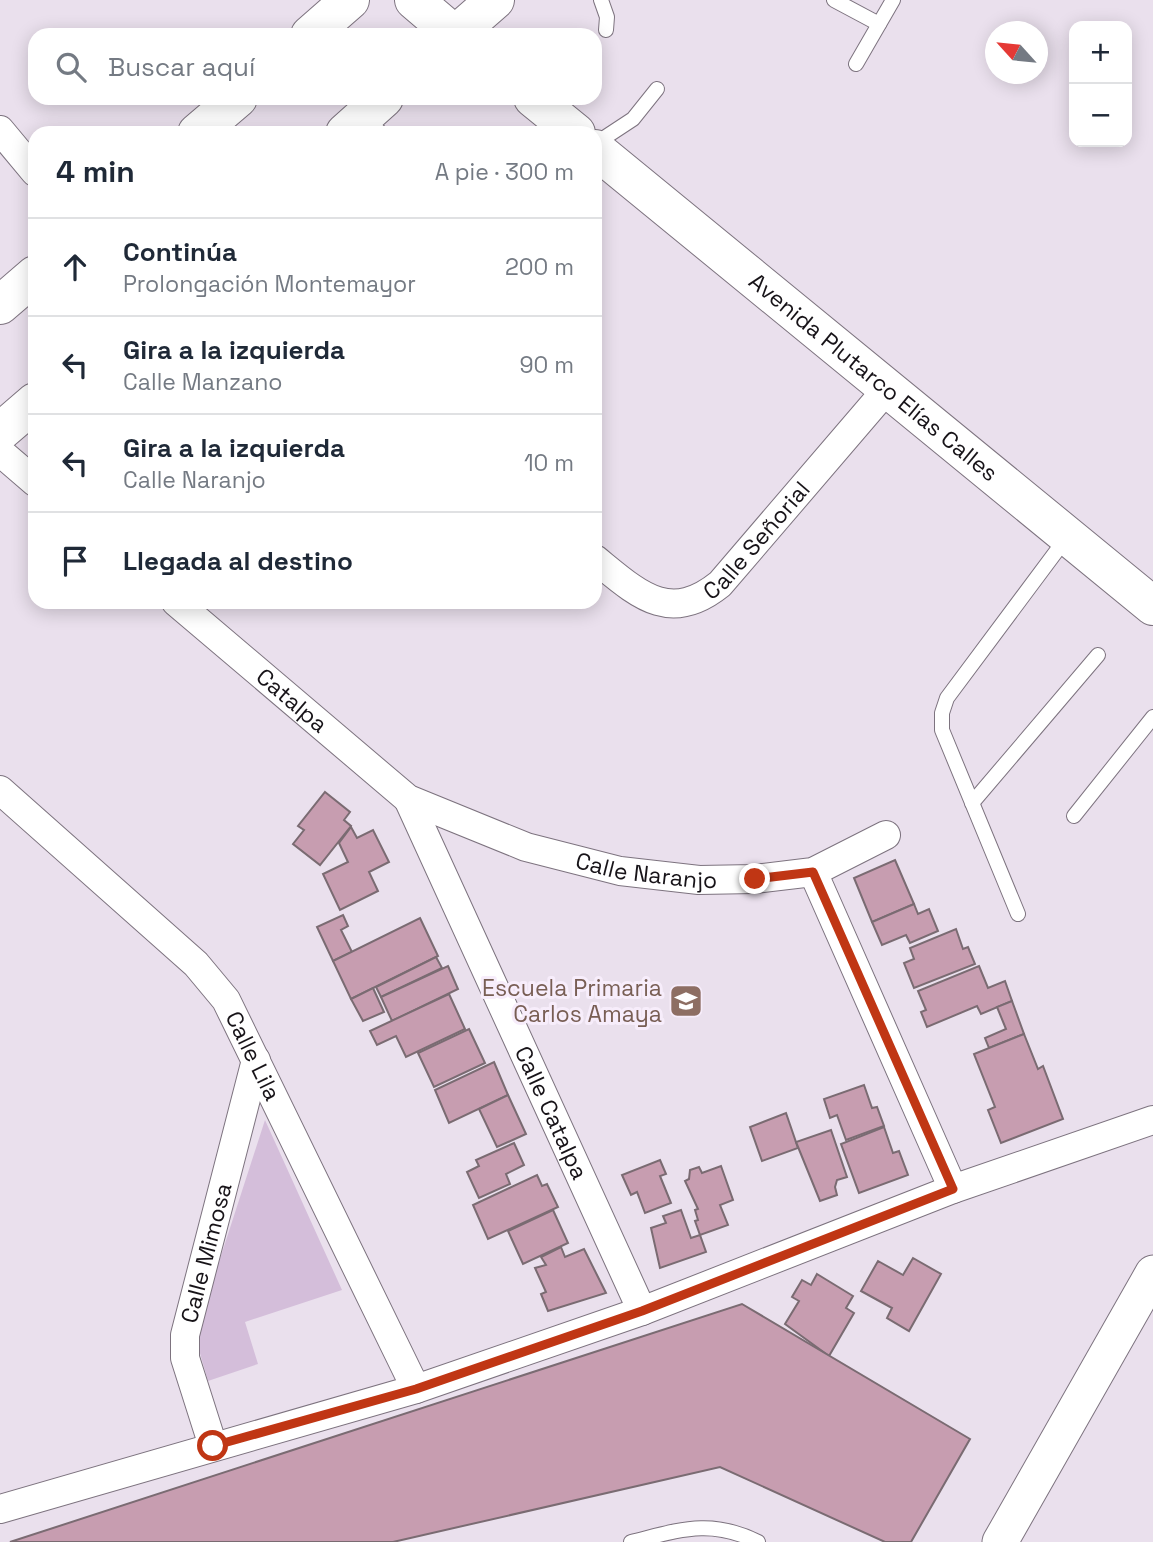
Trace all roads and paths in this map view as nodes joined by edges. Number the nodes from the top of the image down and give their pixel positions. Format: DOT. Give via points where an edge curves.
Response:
graph roads {
  1 [pos="350,0"];
  2 [pos="414,0"];
  3 [pos="495,0"];
  4 [pos="601,0"];
  5 [pos="834,0"];
  6 [pos="893,0"];
  7 [pos="879,24"];
  8 [pos="318,28"];
  9 [pos="447,28"];
  10 [pos="463,28"];
  11 [pos="606,30"];
  12 [pos="856,64"];
  13 [pos="657,89"];
  14 [pos="230,105"];
  15 [pos="542,105"];
  16 [pos="205,126"];
  17 [pos="567,126"];
  18 [pos="0,130"];
  19 [pos="602,141"];
  20 [pos="602,152"];
  21 [pos="28,164"];
  22 [pos="28,281"];
  23 [pos="0,305"];
  24 [pos="888,388"];
  25 [pos="28,408"];
  26 [pos="0,432"];
  27 [pos="0,452"];
  28 [pos="28,476"];
  29 [pos="1068,536"];
  30 [pos="602,564"];
  31 [pos="1153,606"];
  32 [pos="184,609"];
  33 [pos="1098,655"];
  34 [pos="1153,717"];
  35 [pos="0,790"];
  36 [pos="408,799"];
  37 [pos="972,803"];
  38 [pos="1074,816"];
  39 [pos="886,835"];
  40 [pos="813,872"];
  41 [pos="1018,914"];
  42 [pos="256,1060"];
  43 [pos="1153,1119"];
  44 [pos="953,1189"];
  45 [pos="1153,1273"];
  46 [pos="642,1311"];
  47 [pos="416,1389"];
  48 [pos="213,1446"];
  49 [pos="0,1510"];
  50 [pos="998,1540"];
  51 [pos="631,1542"];
  52 [pos="758,1542"];
  1 -- 8 [label="main road"];
  2 -- 9 [label="main road"];
  3 -- 10 [label="main road"];
  4 -- 11 [label="lane"];
  5 -- 7 [label="lane"];
  6 -- 7 [label="lane"];
  7 -- 12 [label="lane"];
  13 -- 19 [label="lane" via="633,119"];
  14 -- 16 [label="main road"];
  15 -- 17 [label="main road"];
  18 -- 21 [label="street"];
  20 -- 24 [label="main road, Avenida Plutarco Elías Calles"];
  22 -- 23 [label="main road"];
  24 -- 29 [label="main road, Avenida Plutarco Elías Calles"];
  24 -- 30 [label="street, Calle Señorial" via="720,584 701,600 666,604 642,594"];
  25 -- 26 [label="main road"];
  27 -- 28 [label="street"];
  29 -- 31 [label="main road, Avenida Plutarco Elías Calles"];
  29 -- 37 [label="lane" via="959,682 942,713 942,730"];
  32 -- 36 [label="street, Catalpa"];
  33 -- 37 [label="lane"];
  34 -- 38 [label="lane"];
  35 -- 42 [label="street, Calle Lila" via="196,964 226,1000"];
  36 -- 40 [label="street, Calle Naranjo" via="526,847 620,871 699,880"];
  36 -- 46 [label="street, Calle Catalpa"];
  37 -- 41 [label="lane"];
  39 -- 40 [label="street, Calle Naranjo"];
  40 -- 44 [label="street"];
  42 -- 47 [label="street, Calle Lila"];
  42 -- 48 [label="street, Calle Mimosa" via="185,1335 185,1357"];
  43 -- 44 [label="street"];
  44 -- 46 [label="street"];
  45 -- 50 [label="street"];
  46 -- 47 [label="street"];
  47 -- 48 [label="street"];
  48 -- 49 [label="street"];
  51 -- 52 [label="lane" via="703,1526 732,1530"];
}
